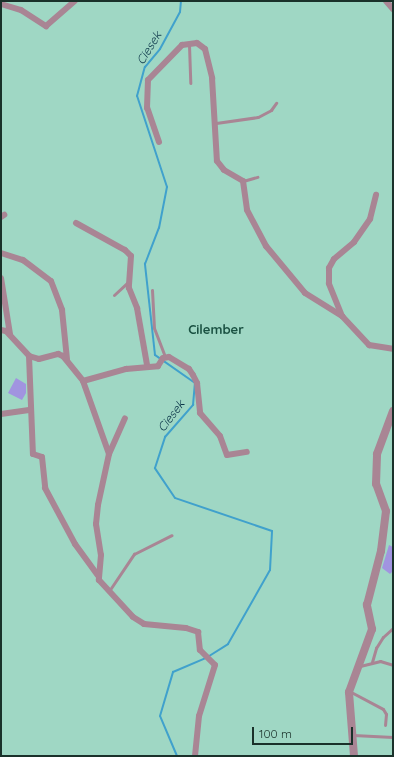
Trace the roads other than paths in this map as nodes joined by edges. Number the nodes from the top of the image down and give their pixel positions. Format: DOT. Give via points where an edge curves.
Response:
graph roads {
  1 [pos="75,1"];
  2 [pos="386,1"];
  3 [pos="1,4"];
  4 [pos="393,10"];
  5 [pos="189,42"];
  6 [pos="190,83"];
  7 [pos="276,103"];
  8 [pos="216,123"];
  9 [pos="159,142"];
  10 [pos="257,177"];
  11 [pos="243,181"];
  12 [pos="376,195"];
  13 [pos="76,223"];
  14 [pos="1,253"];
  15 [pos="1,278"];
  16 [pos="128,282"];
  17 [pos="152,290"];
  18 [pos="114,295"];
  19 [pos="342,316"];
  20 [pos="1,330"];
  21 [pos="10,336"];
  22 [pos="393,349"];
  23 [pos="29,356"];
  24 [pos="164,357"];
  25 [pos="67,359"];
  26 [pos="147,365"];
  27 [pos="83,381"];
  28 [pos="31,410"];
  29 [pos="393,411"];
  30 [pos="1,414"];
  31 [pos="125,418"];
  32 [pos="246,452"];
  33 [pos="110,454"];
  34 [pos="172,535"];
  35 [pos="98,576"];
  36 [pos="108,592"];
  37 [pos="393,628"];
  38 [pos="372,662"];
  39 [pos="393,665"];
  40 [pos="359,666"];
  41 [pos="349,692"];
  42 [pos="385,725"];
  43 [pos="351,735"];
  44 [pos="393,737"];
  45 [pos="195,756"];
  46 [pos="354,756"];
  1 -- 3 [label="street" via="46,26 22,10"];
  2 -- 4 [label="street"];
  5 -- 6 [label="lane"];
  5 -- 8 [label="street" via="203,47 209,62"];
  5 -- 9 [label="street" via="182,45 147,84 146,108"];
  7 -- 8 [label="lane" via="272,110 258,117"];
  8 -- 11 [label="street" via="217,161 224,170"];
  10 -- 11 [label="lane"];
  11 -- 19 [label="street" via="247,210 276,260 305,293"];
  12 -- 19 [label="street" via="370,219 354,242 334,259 329,268 329,283"];
  13 -- 16 [label="street" via="127,252 132,261"];
  14 -- 25 [label="street" via="23,260 51,281 64,321"];
  15 -- 21 [label="street"];
  16 -- 18 [label="lane"];
  16 -- 26 [label="street" via="137,308"];
  17 -- 24 [label="lane" via="154,328"];
  19 -- 22 [label="street" via="369,345"];
  20 -- 21 [label="street"];
  21 -- 23 [label="street"];
  23 -- 25 [label="street" via="39,358 58,354"];
  23 -- 28 [label="street"];
  24 -- 26 [label="street" via="159,365"];
  24 -- 32 [label="street" via="189,369 193,375 197,383 200,413 220,436 227,455"];
  25 -- 27 [label="street"];
  26 -- 27 [label="street"];
  27 -- 33 [label="street"];
  28 -- 30 [label="street"];
  28 -- 35 [label="street" via="33,454 42,457 45,488 75,544"];
  29 -- 40 [label="street" via="377,454 376,484 386,511 381,551 367,605 372,629"];
  31 -- 33 [label="street"];
  33 -- 35 [label="street" via="98,505 97,530 101,555"];
  34 -- 36 [label="lane" via="134,554"];
  35 -- 36 [label="street"];
  36 -- 45 [label="street" via="144,624 196,630 200,634 199,647 216,665 198,721"];
  37 -- 38 [label="lane" via="376,648"];
  38 -- 39 [label="lane" via="380,661"];
  38 -- 40 [label="lane"];
  40 -- 41 [label="street"];
  41 -- 42 [label="lane" via="383,709 386,714"];
  41 -- 43 [label="street"];
  43 -- 44 [label="lane"];
  43 -- 46 [label="street"];
}
